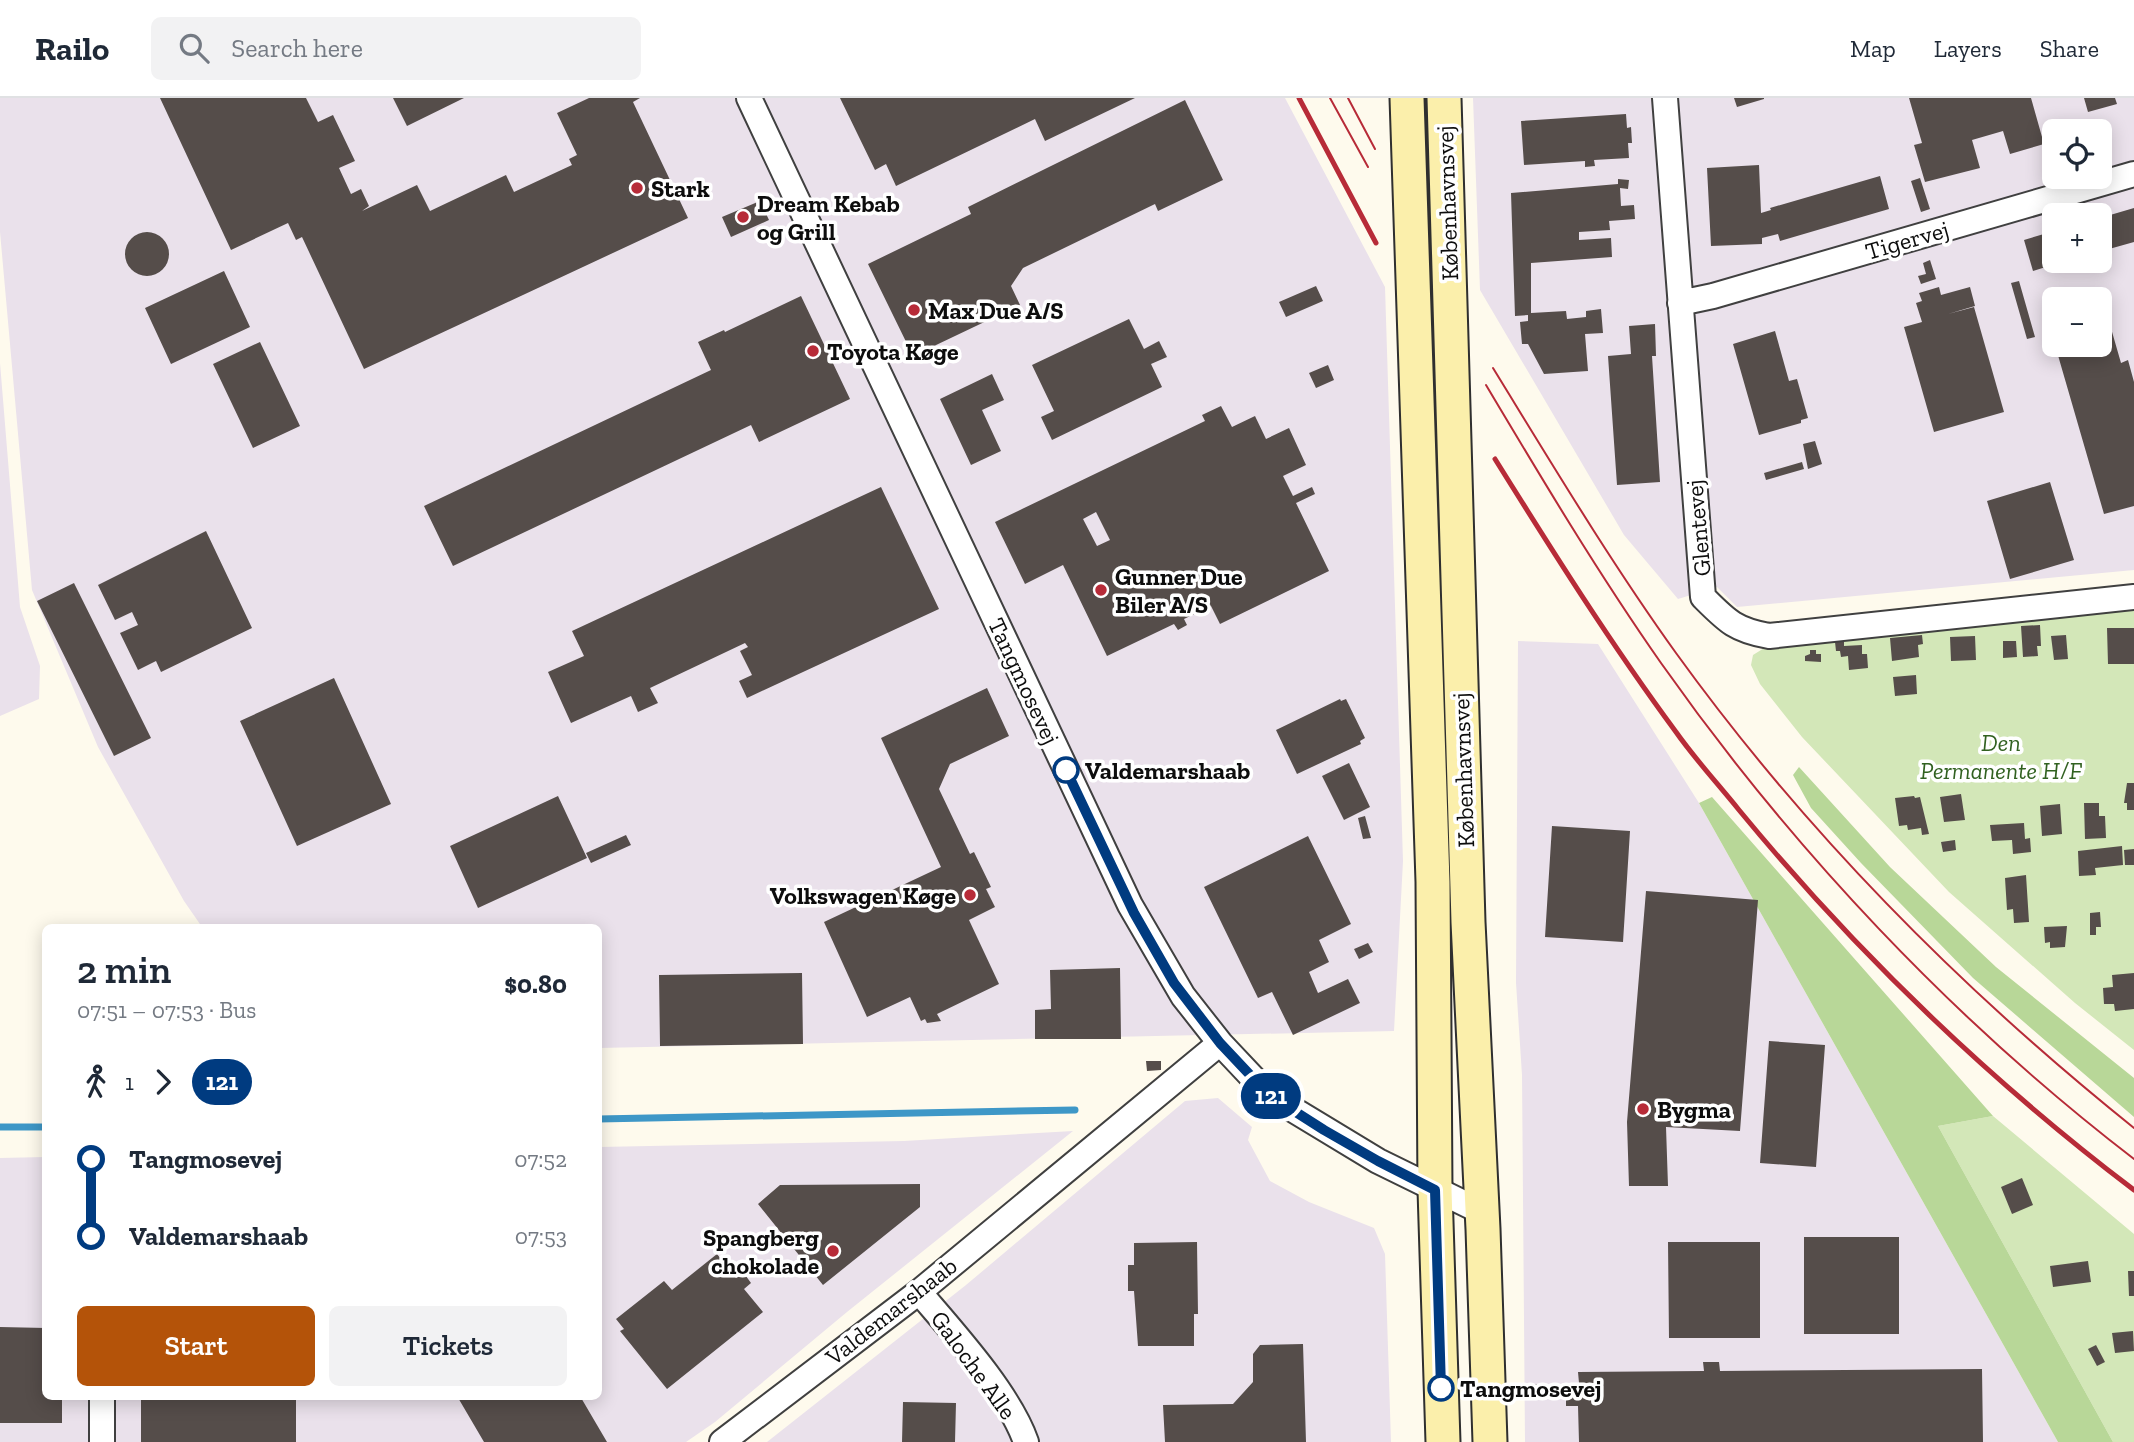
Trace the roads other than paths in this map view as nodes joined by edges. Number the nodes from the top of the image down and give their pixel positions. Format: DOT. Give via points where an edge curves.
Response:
graph roads {
  1 [pos="749,98"];
  2 [pos="1406,98"];
  3 [pos="1444,98"];
  4 [pos="1665,98"];
  5 [pos="2134,174"];
  6 [pos="1680,303"];
  7 [pos="2134,597"];
  8 [pos="1220,1043"];
  9 [pos="1435,1190"];
  10 [pos="1482,1212"];
  11 [pos="919,1292"];
  12 [pos="102,1400"];
  13 [pos="102,1442"];
  14 [pos="722,1442"];
  15 [pos="1026,1442"];
  16 [pos="1443,1442"];
  17 [pos="1490,1442"];
  1 -- 8 [label="street, Tangmosevej" via="1134,913 1174,983"];
  2 -- 9 [label="main road, Københavnsvej" via="1433,882"];
  3 -- 10 [label="main road, Københavnsvej" via="1468,922"];
  4 -- 6 [label="street, Glentevej"];
  5 -- 6 [label="street, Tigervej"];
  6 -- 7 [label="street, Glentevej" via="1703,597 1730,624 1769,635"];
  8 -- 9 [label="street, Tangmosevej" via="1269,1095"];
  8 -- 11 [label="street, Valdemarshaab"];
  9 -- 10 [label="street, Tangmosevej"];
  9 -- 16 [label="main road, Københavnsvej"];
  10 -- 17 [label="main road, Københavnsvej"];
  11 -- 14 [label="street, Valdemarshaab"];
  11 -- 15 [label="street, Galoche Alle" via="979,1365"];
  12 -- 13 [label="street"];
}
